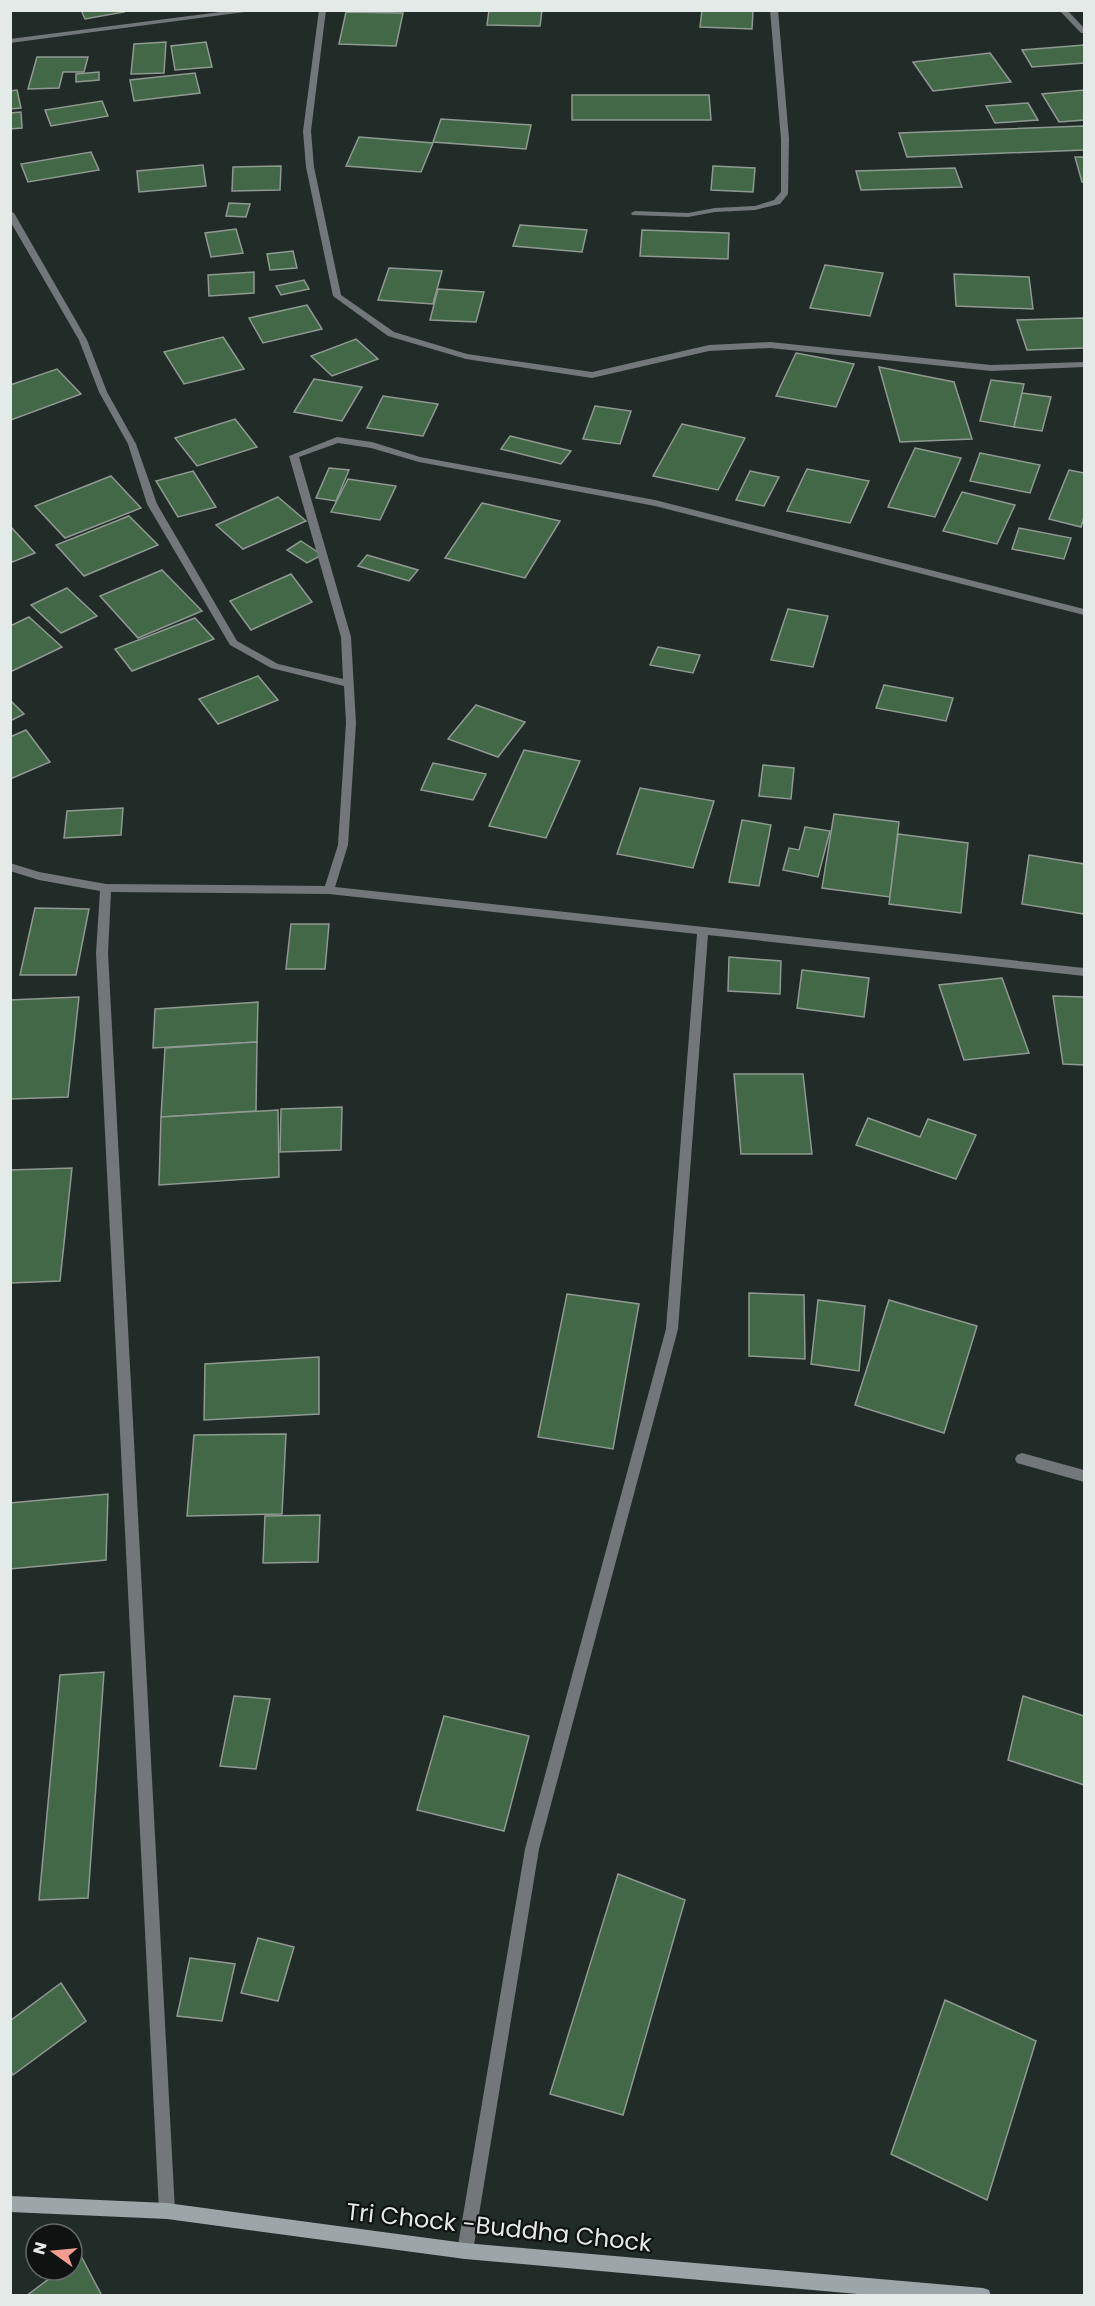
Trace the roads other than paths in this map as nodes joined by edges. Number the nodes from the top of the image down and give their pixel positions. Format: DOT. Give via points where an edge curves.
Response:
graph roads {
  1 [pos="256,10"];
  2 [pos="323,10"];
  3 [pos="774,10"];
  4 [pos="1062,10"];
  5 [pos="1084,31"];
  6 [pos="10,41"];
  7 [pos="10,213"];
  8 [pos="635,213"];
  9 [pos="1084,365"];
  10 [pos="1084,612"];
  11 [pos="349,684"];
  12 [pos="10,867"];
  13 [pos="106,888"];
  14 [pos="329,890"];
  15 [pos="703,930"];
  16 [pos="1084,972"];
  17 [pos="1022,1459"];
  18 [pos="1084,1476"];
  19 [pos="10,2204"];
  20 [pos="167,2211"];
  21 [pos="465,2251"];
  22 [pos="983,2295"];
  1 -- 6 [label="street"];
  2 -- 9 [label="street" via="307,130 309,167 337,296 390,334 466,356 592,375 709,348 770,345 991,368"];
  3 -- 8 [label="street" via="785,139 785,192 777,202 755,208 688,215"];
  4 -- 5 [label="street"];
  7 -- 11 [label="street" via="83,340 103,392 132,444 152,504 233,643 275,666"];
  10 -- 11 [label="street" via="655,503 337,440 294,456 346,637"];
  11 -- 14 [label="street" via="351,723 343,844"];
  12 -- 13 [label="street"];
  13 -- 14 [label="street"];
  13 -- 20 [label="street" via="102,953"];
  14 -- 15 [label="street"];
  15 -- 16 [label="street"];
  15 -- 21 [label="street" via="672,1329 532,1849"];
  17 -- 18 [label="street"];
  19 -- 20 [label="street, Tri Chock -Buddha Chock"];
  20 -- 21 [label="street, Tri Chock -Buddha Chock"];
  21 -- 22 [label="street, Tri Chock -Buddha Chock"];
}
